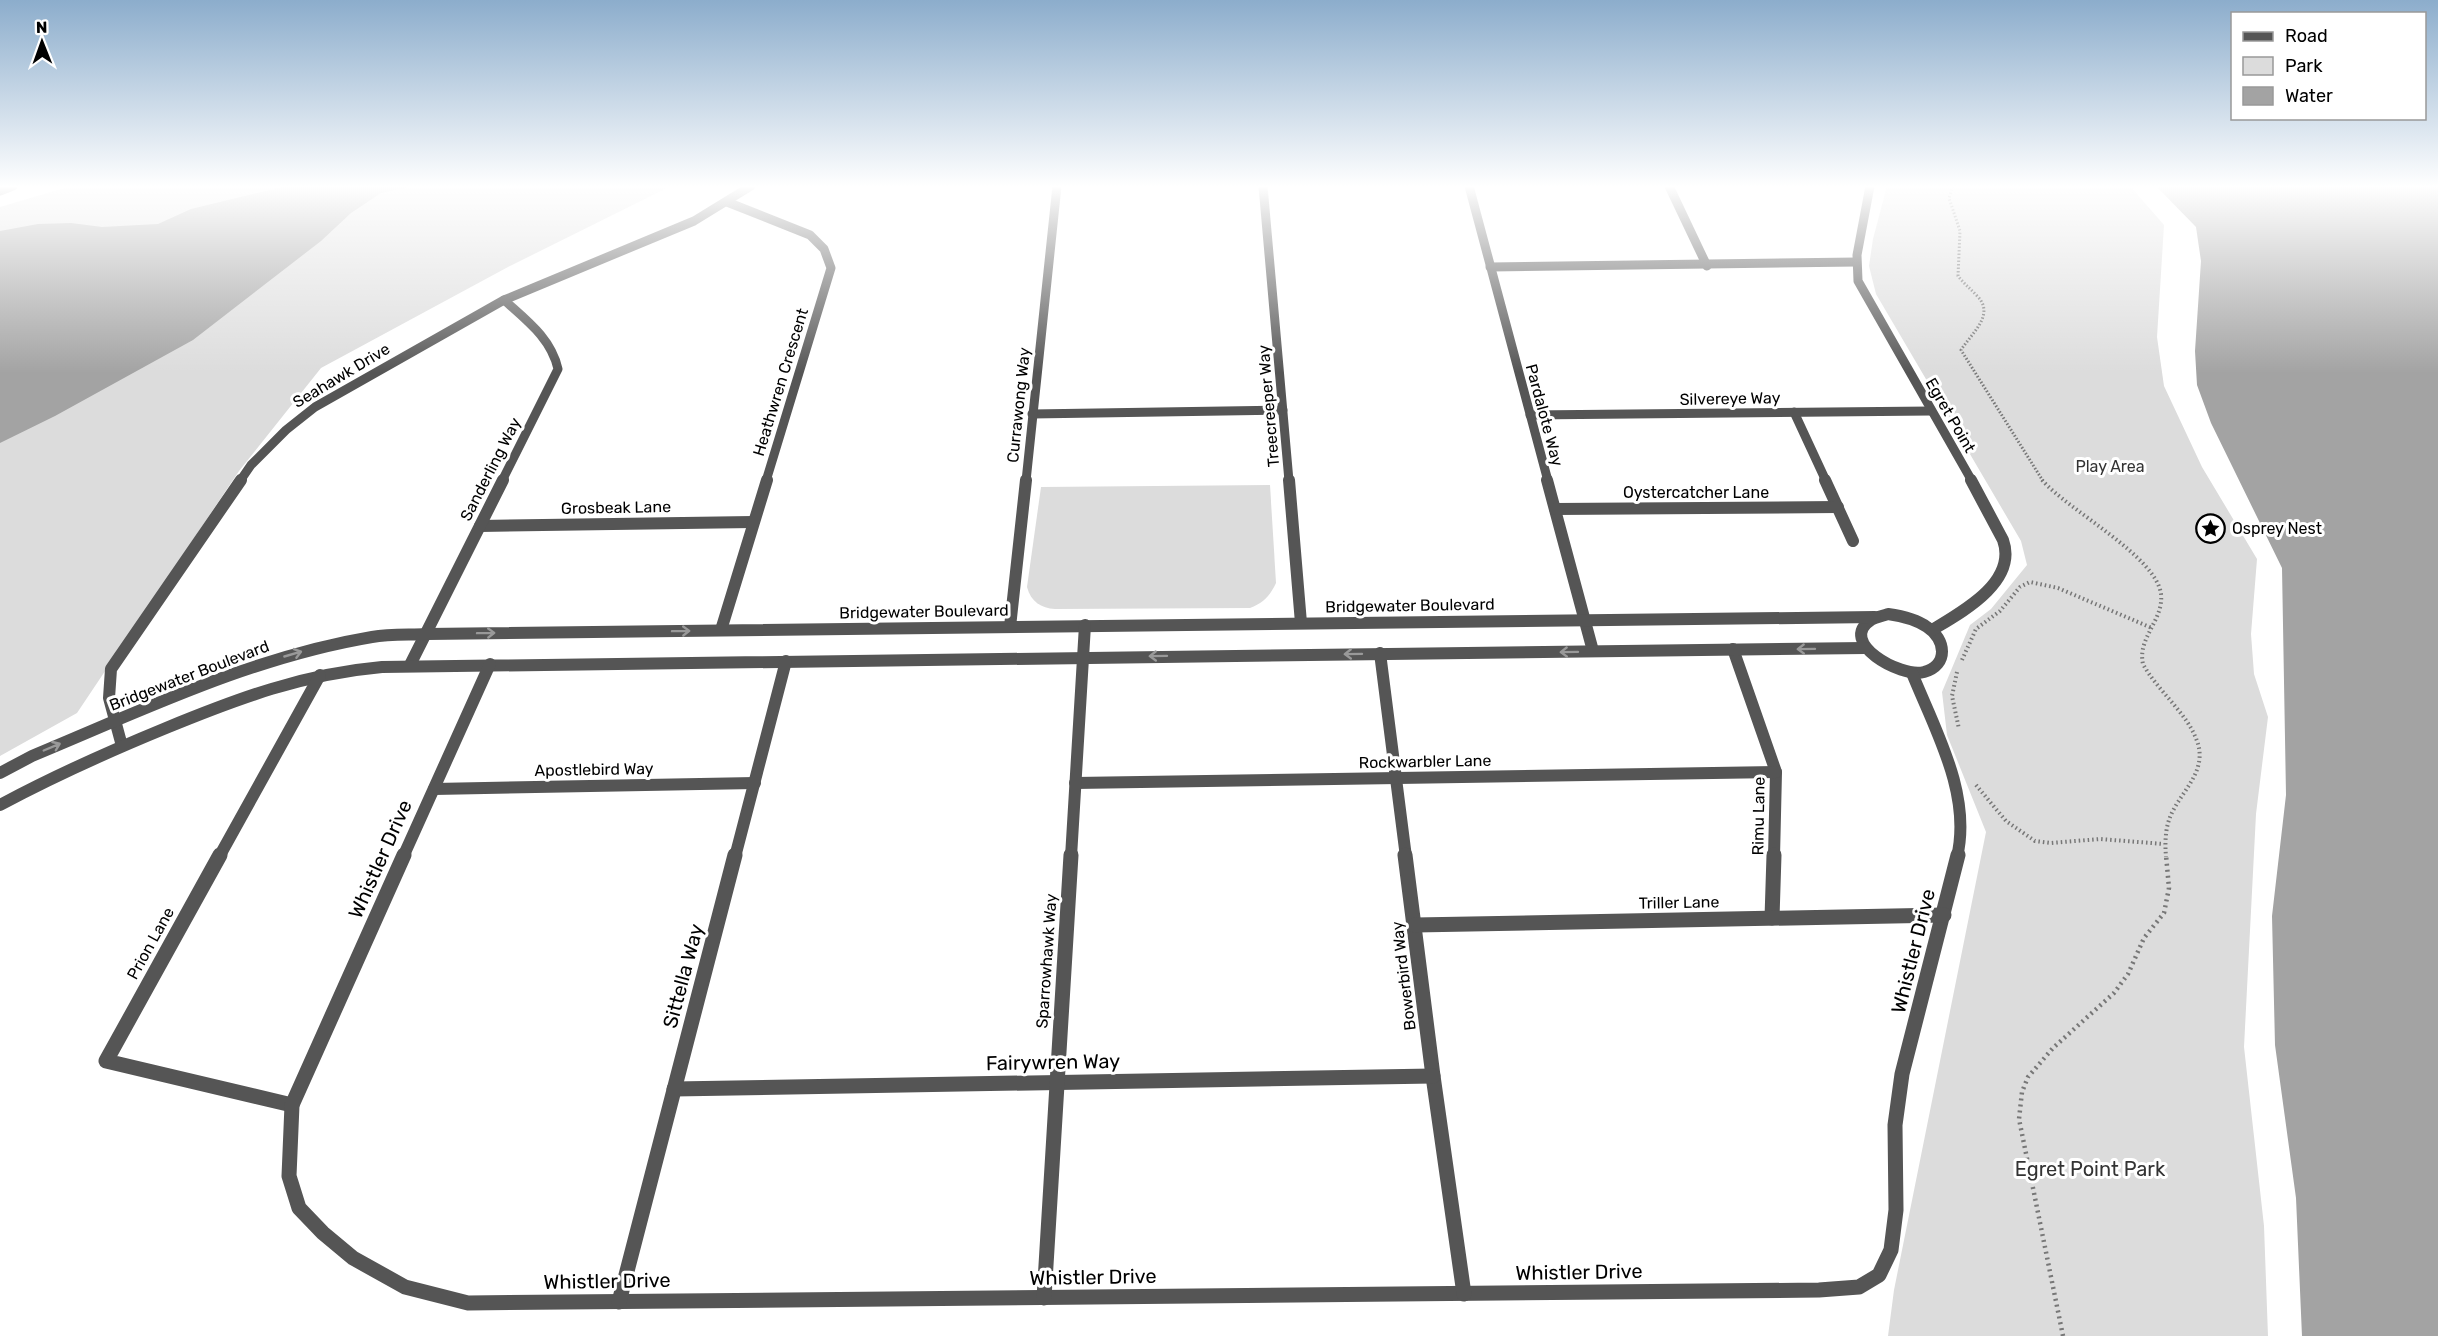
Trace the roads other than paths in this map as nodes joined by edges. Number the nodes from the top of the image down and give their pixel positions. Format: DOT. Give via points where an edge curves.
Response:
graph roads {
  1 [pos="627,248"];
  2 [pos="824,248"];
  3 [pos="1050,248"];
  4 [pos="1269,248"];
  5 [pos="1485,248"];
  6 [pos="1699,248"];
  7 [pos="1859,248"];
  8 [pos="1856,262"];
  9 [pos="1707,266"];
  10 [pos="1490,267"];
  11 [pos="504,300"];
  12 [pos="1283,411"];
  13 [pos="1931,411"];
  14 [pos="1794,412"];
  15 [pos="1032,414"];
  16 [pos="1530,415"];
  17 [pos="1838,507"];
  18 [pos="1555,509"];
  19 [pos="753,522"];
  20 [pos="480,525"];
  21 [pos="1853,541"];
  22 [pos="1875,617"];
  23 [pos="1584,620"];
  24 [pos="1301,623"];
  25 [pos="1085,626"];
  26 [pos="1010,627"];
  27 [pos="721,630"];
  28 [pos="1932,630"];
  29 [pos="427,634"];
  30 [pos="1865,648"];
  31 [pos="1733,650"];
  32 [pos="1593,651"];
  33 [pos="1380,653"];
  34 [pos="1083,657"];
  35 [pos="786,661"];
  36 [pos="490,664"];
  37 [pos="410,665"];
  38 [pos="1912,673"];
  39 [pos="320,675"];
  40 [pos="114,721"];
  41 [pos="122,746"];
  42 [pos="1776,771"];
  43 [pos="0,773"];
  44 [pos="1398,778"];
  45 [pos="755,783"];
  46 [pos="1075,783"];
  47 [pos="434,789"];
  48 [pos="0,805"];
  49 [pos="1944,915"];
  50 [pos="1772,918"];
  51 [pos="1415,925"];
  52 [pos="1433,1076"];
  53 [pos="1056,1083"];
  54 [pos="674,1089"];
  55 [pos="292,1106"];
  56 [pos="1464,1294"];
  57 [pos="1044,1299"];
  58 [pos="619,1302"];
  1 -- 11 [label="street, Seahawk Drive"];
  2 -- 19 [label="street, Heathwren Crescent" via="831,268"];
  3 -- 15 [label="street, Currawong Way"];
  4 -- 12 [label="street, Treecreeper Way"];
  5 -- 10 [label="street, Pardalote Way"];
  6 -- 9 [label="street"];
  7 -- 8 [label="street, Egret Point"];
  8 -- 9 [label="street"];
  8 -- 13 [label="street, Egret Point" via="1858,281 1866,298"];
  9 -- 10 [label="street"];
  10 -- 16 [label="street, Pardalote Way"];
  11 -- 20 [label="street, Sanderling Way" via="544,337 557,359 558,369"];
  11 -- 40 [label="street, Seahawk Drive" via="325,401 268,446 111,669 107,686"];
  12 -- 15 [label="street"];
  12 -- 24 [label="street, Treecreeper Way"];
  13 -- 14 [label="street, Silvereye Way"];
  13 -- 28 [label="street, Egret Point" via="1996,523 2006,551 2003,568 1992,584 1954,617"];
  14 -- 16 [label="street, Silvereye Way"];
  14 -- 17 [label="street"];
  15 -- 26 [label="street, Currawong Way"];
  16 -- 18 [label="street, Pardalote Way"];
  17 -- 18 [label="street, Oystercatcher Lane"];
  17 -- 21 [label="street"];
  18 -- 23 [label="street, Pardalote Way"];
  19 -- 20 [label="street, Grosbeak Lane"];
  19 -- 27 [label="street, Heathwren Crescent"];
  20 -- 29 [label="street, Sanderling Way"];
  22 -- 23 [label="street, Bridgewater Boulevard"];
  22 -- 28 [label="street" via="1903,616"];
  22 -- 30 [label="street" via="1864,624 1860,635"];
  23 -- 24 [label="street, Bridgewater Boulevard"];
  23 -- 32 [label="street, Pardalote Way"];
  24 -- 25 [label="street, Bridgewater Boulevard"];
  25 -- 26 [label="street, Bridgewater Boulevard"];
  25 -- 34 [label="street, Sparrowhawk Way"];
  26 -- 27 [label="street, Bridgewater Boulevard"];
  29 -- 27 [label="street, Bridgewater Boulevard, one-way"];
  28 -- 38 [label="street" via="1941,640 1943,660 1937,668"];
  29 -- 37 [label="street, Sanderling Way"];
  40 -- 29 [label="street, Bridgewater Boulevard, one-way" via="234,672 302,652 374,637"];
  30 -- 31 [label="street, one-way"];
  30 -- 38 [label="street" via="1877,660"];
  31 -- 32 [label="street"];
  31 -- 42 [label="street, Rimu Lane"];
  32 -- 33 [label="street, one-way"];
  33 -- 34 [label="street, one-way"];
  33 -- 44 [label="street, Bowerbird Way"];
  34 -- 35 [label="street"];
  34 -- 46 [label="street, Sparrowhawk Way"];
  35 -- 36 [label="street"];
  35 -- 45 [label="street, Sittella Way"];
  36 -- 37 [label="street"];
  36 -- 47 [label="street, Whistler Drive"];
  37 -- 39 [label="street"];
  38 -- 49 [label="street, Whistler Drive" via="1954,778 1958,801 1962,836"];
  39 -- 41 [label="street" via="237,699"];
  39 -- 55 [label="street, Prion Lane" via="105,1061"];
  40 -- 41 [label="street, Seahawk Drive"];
  43 -- 40 [label="street, Bridgewater Boulevard, one-way"];
  41 -- 48 [label="street"];
  42 -- 44 [label="street, Rockwarbler Lane"];
  42 -- 50 [label="street, Rimu Lane"];
  44 -- 46 [label="street, Rockwarbler Lane"];
  44 -- 51 [label="street, Bowerbird Way"];
  45 -- 47 [label="street, Apostlebird Way"];
  45 -- 54 [label="street, Sittella Way"];
  46 -- 53 [label="street, Sparrowhawk Way"];
  47 -- 55 [label="street, Whistler Drive"];
  49 -- 50 [label="street, Triller Lane"];
  49 -- 56 [label="street, Whistler Drive" via="1902,1074 1895,1125 1896,1209 1892,1250 1879,1275 1859,1287 1819,1290"];
  50 -- 51 [label="street, Triller Lane"];
  51 -- 52 [label="street, Bowerbird Way"];
  52 -- 53 [label="street, Fairywren Way"];
  52 -- 56 [label="street, Bowerbird Way"];
  53 -- 54 [label="street, Fairywren Way"];
  53 -- 57 [label="street, Sparrowhawk Way"];
  54 -- 58 [label="street, Sittella Way"];
  55 -- 58 [label="street, Whistler Drive" via="289,1176 300,1208 322,1233 353,1257 405,1287 468,1303"];
  56 -- 57 [label="street, Whistler Drive"];
  57 -- 58 [label="street, Whistler Drive"];
}
